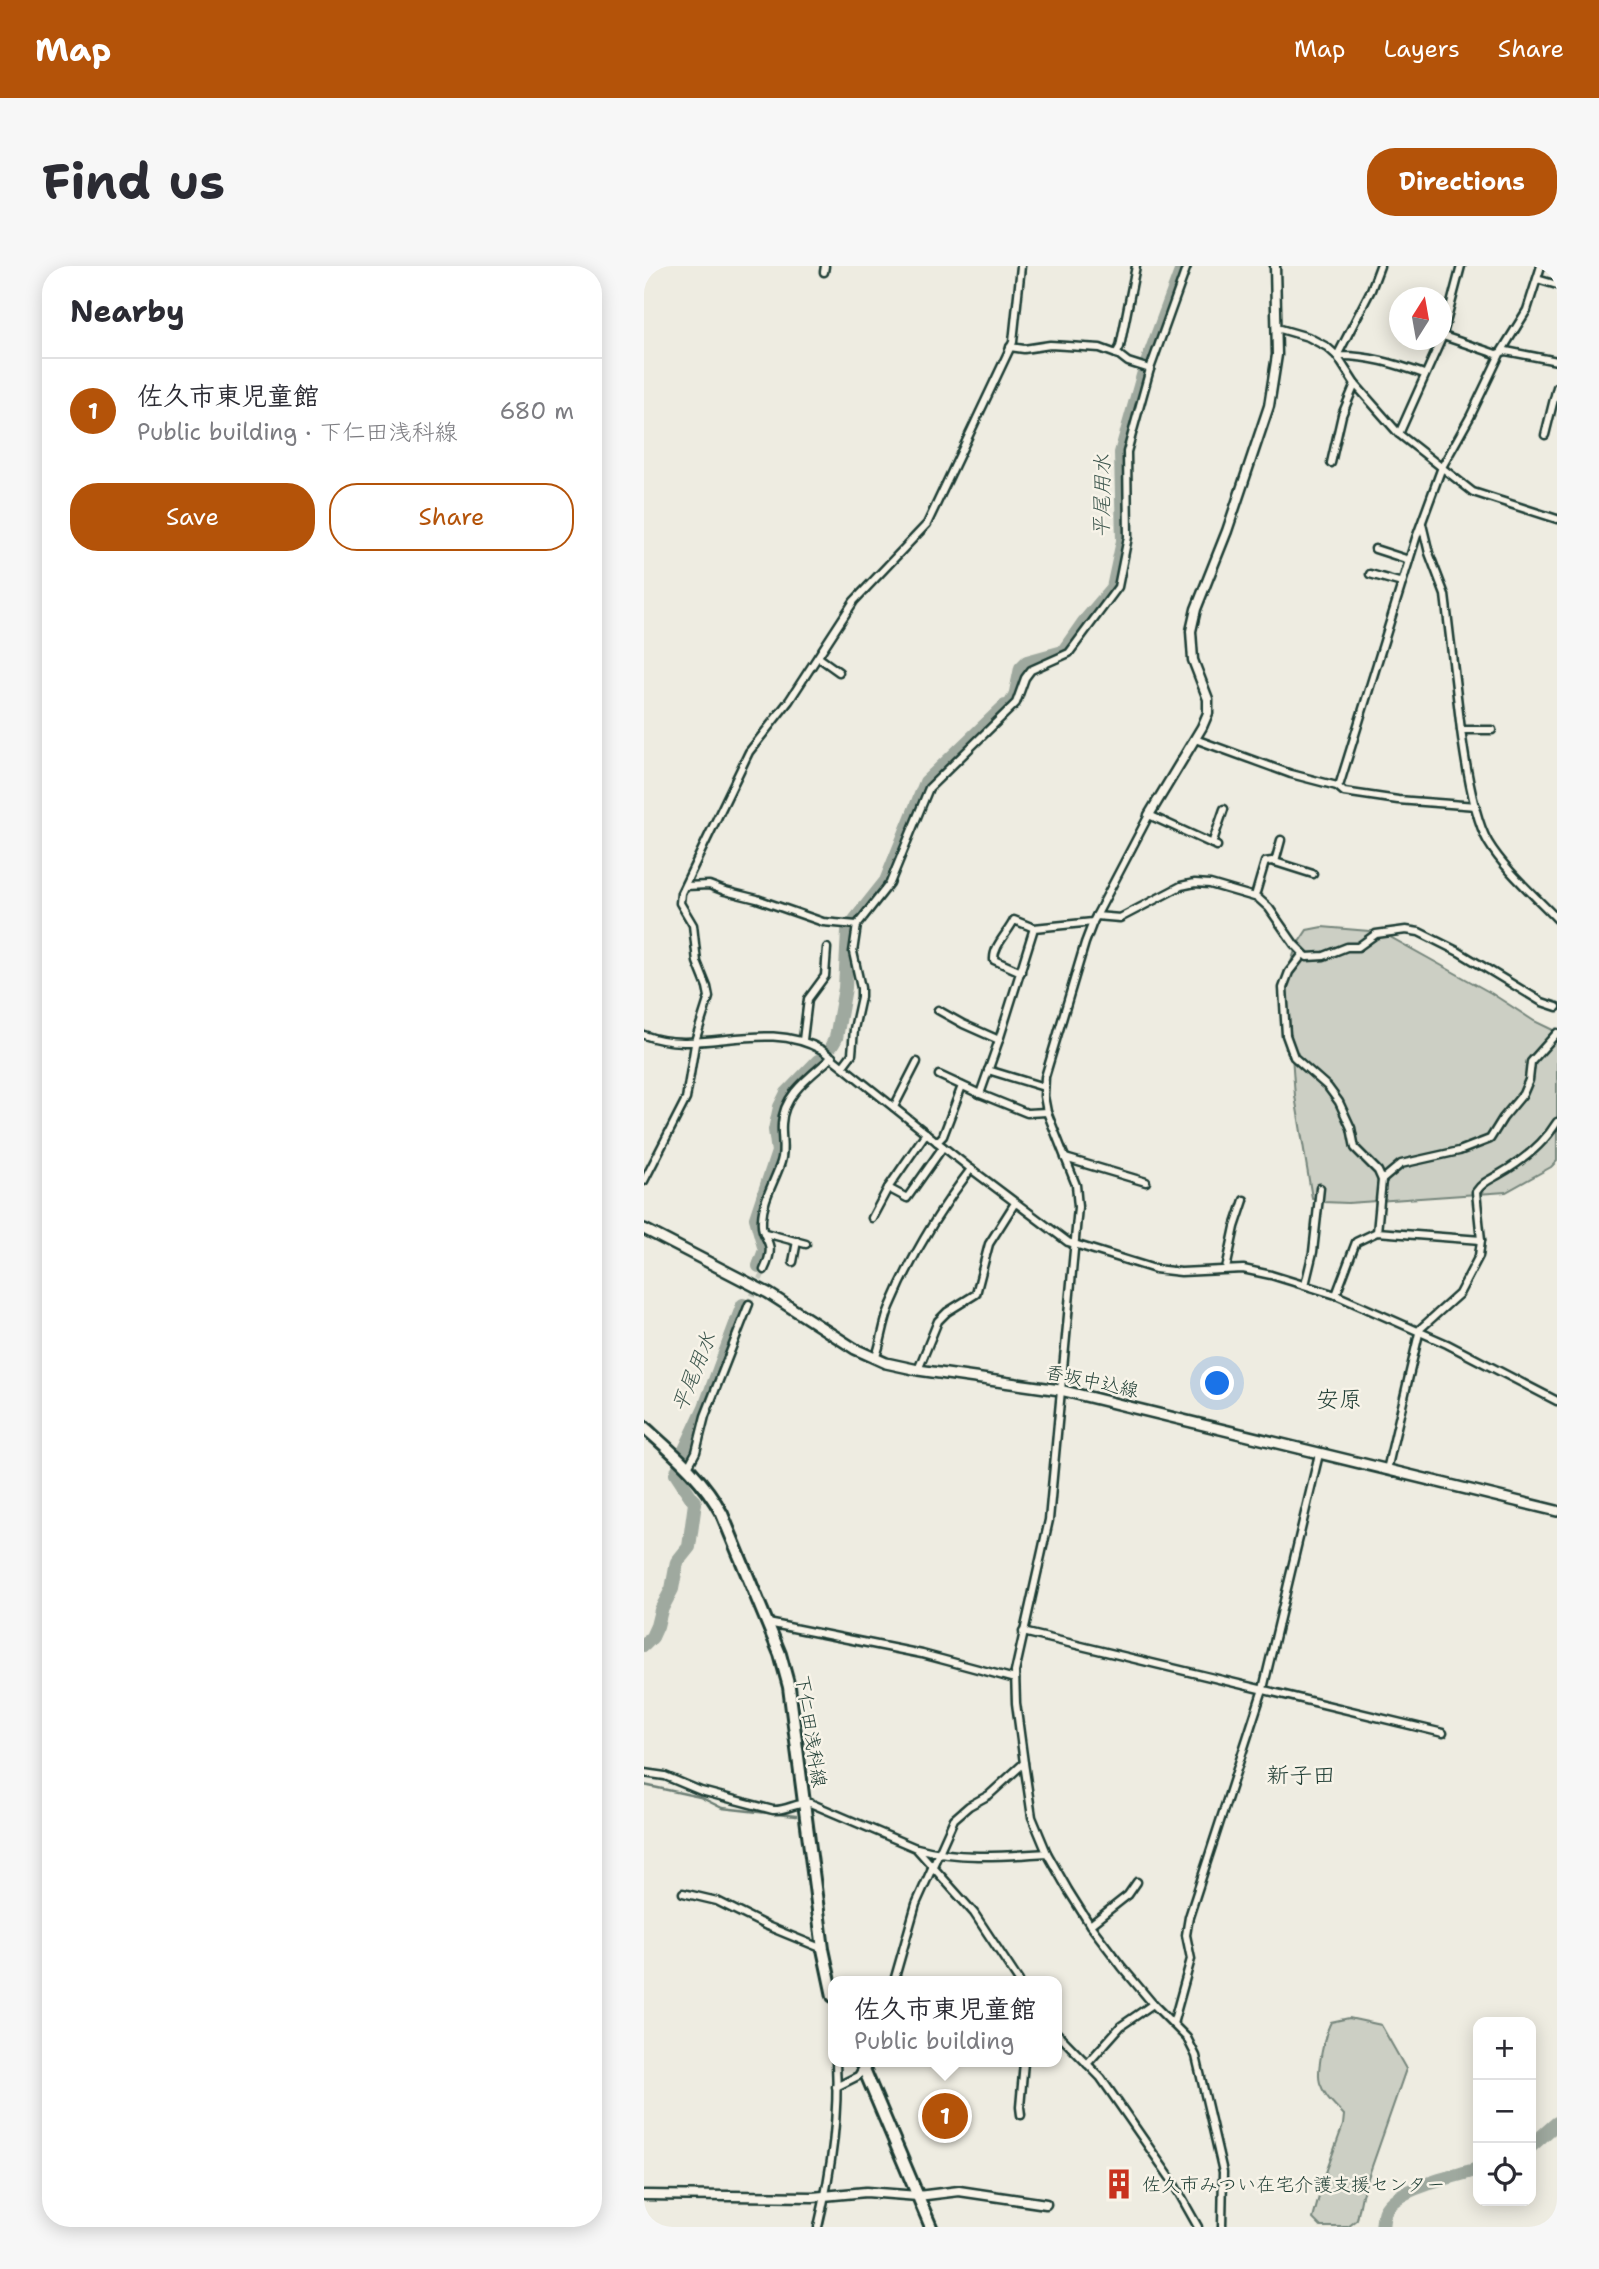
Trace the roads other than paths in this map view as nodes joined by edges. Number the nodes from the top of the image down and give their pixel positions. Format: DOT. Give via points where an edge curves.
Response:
graph roads {
  1 [pos="1021,266"];
  2 [pos="1136,266"];
  3 [pos="1187,266"];
  4 [pos="1275,266"];
  5 [pos="1380,266"];
  6 [pos="1461,266"];
  7 [pos="1541,266"];
  8 [pos="1537,279"];
  9 [pos="1557,285"];
  10 [pos="1452,300"];
  11 [pos="1277,328"];
  12 [pos="1452,341"];
  13 [pos="1010,346"];
  14 [pos="1436,350"];
  15 [pos="1501,352"];
  16 [pos="1116,354"];
  17 [pos="1337,356"];
  18 [pos="1557,361"];
  19 [pos="1150,369"];
  20 [pos="1424,374"];
  21 [pos="1355,384"];
  22 [pos="1557,387"];
  23 [pos="1399,435"];
  24 [pos="1545,435"];
  25 [pos="1331,463"];
  26 [pos="1442,467"];
  27 [pos="1557,519"];
  28 [pos="1422,522"];
  29 [pos="1375,550"];
  30 [pos="1409,560"];
  31 [pos="1370,574"];
  32 [pos="1402,583"];
  33 [pos="818,657"];
  34 [pos="839,673"];
  35 [pos="1461,730"];
  36 [pos="1492,730"];
  37 [pos="1195,739"];
  38 [pos="1337,786"];
  39 [pos="1476,807"];
  40 [pos="1224,809"];
  41 [pos="1149,815"];
  42 [pos="1282,840"];
  43 [pos="1275,862"];
  44 [pos="1313,874"];
  45 [pos="685,886"];
  46 [pos="1255,895"];
  47 [pos="1095,919"];
  48 [pos="1557,919"];
  49 [pos="857,925"];
  50 [pos="1034,928"];
  51 [pos="827,948"];
  52 [pos="1303,954"];
  53 [pos="1021,972"];
  54 [pos="1557,1007"];
  55 [pos="938,1010"];
  56 [pos="1557,1032"];
  57 [pos="644,1035"];
  58 [pos="696,1040"];
  59 [pos="803,1040"];
  60 [pos="999,1040"];
  61 [pos="832,1057"];
  62 [pos="917,1062"];
  63 [pos="843,1066"];
  64 [pos="988,1070"];
  65 [pos="939,1075"];
  66 [pos="962,1086"];
  67 [pos="1044,1087"];
  68 [pos="980,1094"];
  69 [pos="894,1107"];
  70 [pos="1047,1112"];
  71 [pos="1557,1122"];
  72 [pos="926,1133"];
  73 [pos="940,1144"];
  74 [pos="1065,1158"];
  75 [pos="971,1170"];
  76 [pos="1382,1180"];
  77 [pos="644,1181"];
  78 [pos="1146,1182"];
  79 [pos="888,1188"];
  80 [pos="1320,1188"];
  81 [pos="1244,1200"];
  82 [pos="1015,1203"];
  83 [pos="872,1218"];
  84 [pos="644,1229"];
  85 [pos="1377,1232"];
  86 [pos="765,1233"];
  87 [pos="1482,1240"];
  88 [pos="797,1241"];
  89 [pos="806,1244"];
  90 [pos="1074,1244"];
  91 [pos="793,1262"];
  92 [pos="1226,1269"];
  93 [pos="764,1270"];
  94 [pos="1305,1285"];
  95 [pos="1336,1295"];
  96 [pos="749,1304"];
  97 [pos="1419,1331"];
  98 [pos="875,1359"];
  99 [pos="918,1370"];
  100 [pos="1060,1390"];
  101 [pos="1557,1401"];
  102 [pos="644,1427"];
  103 [pos="1319,1454"];
  104 [pos="688,1467"];
  105 [pos="1387,1470"];
  106 [pos="1557,1511"];
  107 [pos="767,1623"];
  108 [pos="1023,1632"];
  109 [pos="1015,1679"];
  110 [pos="1263,1689"];
  111 [pos="1443,1733"];
  112 [pos="1024,1763"];
  113 [pos="644,1773"];
  114 [pos="804,1803"];
  115 [pos="916,1847"];
  116 [pos="1047,1853"];
  117 [pos="938,1854"];
  118 [pos="933,1866"];
  119 [pos="1138,1882"];
  120 [pos="683,1893"];
  121 [pos="1090,1925"];
  122 [pos="823,1949"];
  123 [pos="829,1976"];
  124 [pos="895,1976"];
  125 [pos="1016,1976"];
  126 [pos="1153,2004"];
  127 [pos="1173,2025"];
  128 [pos="1062,2038"];
  129 [pos="1087,2064"];
  130 [pos="835,2067"];
  131 [pos="862,2067"];
  132 [pos="865,2067"];
  133 [pos="1024,2067"];
  134 [pos="836,2087"];
  135 [pos="1021,2115"];
  136 [pos="644,2195"];
  137 [pos="825,2196"];
  138 [pos="918,2196"];
  139 [pos="1046,2204"];
  140 [pos="818,2227"];
  141 [pos="931,2227"];
  142 [pos="1198,2227"];
  143 [pos="1222,2227"];
  1 -- 13 [label="street"];
  2 -- 16 [label="street"];
  3 -- 19 [label="street"];
  4 -- 11 [label="street"];
  5 -- 17 [label="street"];
  6 -- 10 [label="street"];
  7 -- 8 [label="street"];
  8 -- 9 [label="street"];
  8 -- 15 [label="street" via="1527,310"];
  11 -- 17 [label="street" via="1318,341"];
  11 -- 37 [label="street" via="1269,406 1193,620 1191,650 1208,706"];
  12 -- 15 [label="street"];
  13 -- 16 [label="street" via="1079,346"];
  13 -- 33 [label="street" via="927,524 854,601"];
  14 -- 20 [label="street"];
  15 -- 18 [label="street"];
  15 -- 26 [label="street"];
  16 -- 19 [label="street"];
  17 -- 20 [label="street" via="1388,362"];
  17 -- 21 [label="street"];
  19 -- 49 [label="street" via="1127,452 1128,537 1115,593 1069,653 1031,670 1016,703 929,788 890,883"];
  20 -- 23 [label="street"];
  21 -- 23 [label="street"];
  21 -- 25 [label="street"];
  22 -- 24 [label="street"];
  23 -- 26 [label="street"];
  26 -- 27 [label="street" via="1483,496"];
  26 -- 28 [label="street"];
  28 -- 30 [label="street"];
  28 -- 35 [label="street" via="1445,595"];
  29 -- 30 [label="street"];
  30 -- 32 [label="street"];
  31 -- 32 [label="street"];
  32 -- 38 [label="street"];
  33 -- 34 [label="street"];
  33 -- 45 [label="street" via="749,752"];
  35 -- 36 [label="street"];
  35 -- 39 [label="street"];
  37 -- 38 [label="street"];
  37 -- 41 [label="street"];
  38 -- 39 [label="street" via="1345,792"];
  39 -- 48 [label="street" via="1490,845"];
  40 -- 41 [label="street" via="1214,845"];
  41 -- 47 [label="street"];
  42 -- 43 [label="street"];
  43 -- 44 [label="street"];
  43 -- 46 [label="street" via="1265,862"];
  45 -- 49 [label="street" via="709,885 834,925"];
  45 -- 58 [label="street" via="680,903 692,925 697,962 709,997"];
  46 -- 47 [label="street" via="1188,883 1120,918"];
  46 -- 52 [label="street"];
  47 -- 50 [label="street"];
  47 -- 67 [label="street" via="1048,1060"];
  49 -- 63 [label="street" via="853,952 861,998 852,1054"];
  50 -- 53 [label="street"];
  50 -- 53 [label="street" via="1014,920 994,951 994,960"];
  51 -- 59 [label="street" via="825,976 808,999"];
  52 -- 54 [label="street" via="1324,956 1358,947 1386,931 1419,932"];
  52 -- 76 [label="street" via="1283,988 1290,1049 1339,1102 1355,1148 1374,1164"];
  53 -- 60 [label="street"];
  55 -- 60 [label="street"];
  56 -- 76 [label="street" via="1531,1062 1523,1094 1490,1139 1401,1164"];
  57 -- 58 [label="street" via="669,1041"];
  58 -- 59 [label="street" via="765,1036"];
  58 -- 77 [label="street" via="686,1099"];
  59 -- 61 [label="street"];
  60 -- 64 [label="street"];
  61 -- 63 [label="street"];
  61 -- 86 [label="street" via="785,1104 782,1160 765,1203"];
  62 -- 69 [label="street"];
  63 -- 69 [label="street"];
  64 -- 67 [label="street"];
  64 -- 68 [label="street"];
  65 -- 66 [label="street"];
  66 -- 68 [label="street"];
  66 -- 73 [label="street"];
  67 -- 70 [label="street"];
  68 -- 70 [label="street" via="1027,1113"];
  69 -- 72 [label="street"];
  70 -- 74 [label="street"];
  71 -- 87 [label="street" via="1544,1142 1476,1192"];
  72 -- 73 [label="street"];
  72 -- 79 [label="street"];
  73 -- 75 [label="street"];
  73 -- 79 [label="street" via="907,1198"];
  74 -- 78 [label="street"];
  74 -- 90 [label="street" via="1077,1193"];
  75 -- 82 [label="street"];
  75 -- 98 [label="street" via="934,1219 915,1255 889,1309"];
  76 -- 85 [label="street"];
  79 -- 83 [label="street"];
  80 -- 94 [label="street"];
  81 -- 92 [label="street"];
  82 -- 90 [label="street"];
  82 -- 99 [label="street" via="989,1244 976,1294 938,1321"];
  84 -- 98 [label="main road, 香坂中込線" via="768,1293"];
  85 -- 87 [label="street"];
  85 -- 95 [label="street" via="1356,1242"];
  86 -- 88 [label="street"];
  86 -- 93 [label="street" via="771,1252"];
  87 -- 97 [label="street" via="1479,1256 1459,1294"];
  88 -- 89 [label="street"];
  88 -- 91 [label="street"];
  90 -- 92 [label="street" via="1168,1272"];
  90 -- 100 [label="street"];
  92 -- 94 [label="street" via="1256,1271"];
  94 -- 95 [label="street"];
  95 -- 97 [label="street"];
  96 -- 104 [label="street"];
  97 -- 101 [label="street"];
  97 -- 105 [label="street"];
  98 -- 99 [label="main road, 香坂中込線"];
  99 -- 100 [label="main road, 香坂中込線"];
  100 -- 103 [label="main road, 香坂中込線"];
  100 -- 108 [label="street" via="1049,1520"];
  102 -- 104 [label="main road, 下仁田浅科線"];
  103 -- 105 [label="main road, 香坂中込線"];
  103 -- 110 [label="street"];
  104 -- 107 [label="main road, 下仁田浅科線" via="722,1514"];
  105 -- 106 [label="main road, 香坂中込線"];
  107 -- 109 [label="street" via="922,1654"];
  107 -- 114 [label="main road, 下仁田浅科線" via="789,1687"];
  108 -- 109 [label="street"];
  108 -- 110 [label="street"];
  109 -- 112 [label="street"];
  110 -- 111 [label="street"];
  110 -- 127 [label="street" via="1198,1882 1186,1935 1191,1959"];
  112 -- 116 [label="street" via="1032,1818"];
  112 -- 117 [label="street" via="989,1795 956,1815"];
  113 -- 114 [label="street" via="773,1810"];
  114 -- 115 [label="street"];
  114 -- 122 [label="main road, 下仁田浅科線"];
  115 -- 117 [label="street"];
  115 -- 118 [label="street"];
  116 -- 117 [label="street"];
  116 -- 121 [label="street"];
  117 -- 118 [label="street"];
  118 -- 124 [label="street" via="916,1903"];
  118 -- 125 [label="street" via="974,1913"];
  119 -- 121 [label="street"];
  120 -- 122 [label="street" via="717,1901"];
  121 -- 126 [label="street"];
  122 -- 123 [label="main road, 下仁田浅科線"];
  126 -- 127 [label="street"];
  126 -- 129 [label="street" via="1121,2026"];
  127 -- 143 [label="street" via="1196,2056 1216,2137 1223,2172"];
  128 -- 129 [label="street"];
  129 -- 142 [label="street" via="1153,2152"];
  130 -- 134 [label="street"];
  131 -- 134 [label="street" via="854,2079"];
  132 -- 138 [label="main road"];
  133 -- 135 [label="street"];
  134 -- 137 [label="street"];
  136 -- 137 [label="street"];
  137 -- 138 [label="street" via="866,2192"];
  137 -- 140 [label="street"];
  138 -- 139 [label="street" via="959,2191"];
  138 -- 141 [label="main road"];
}
